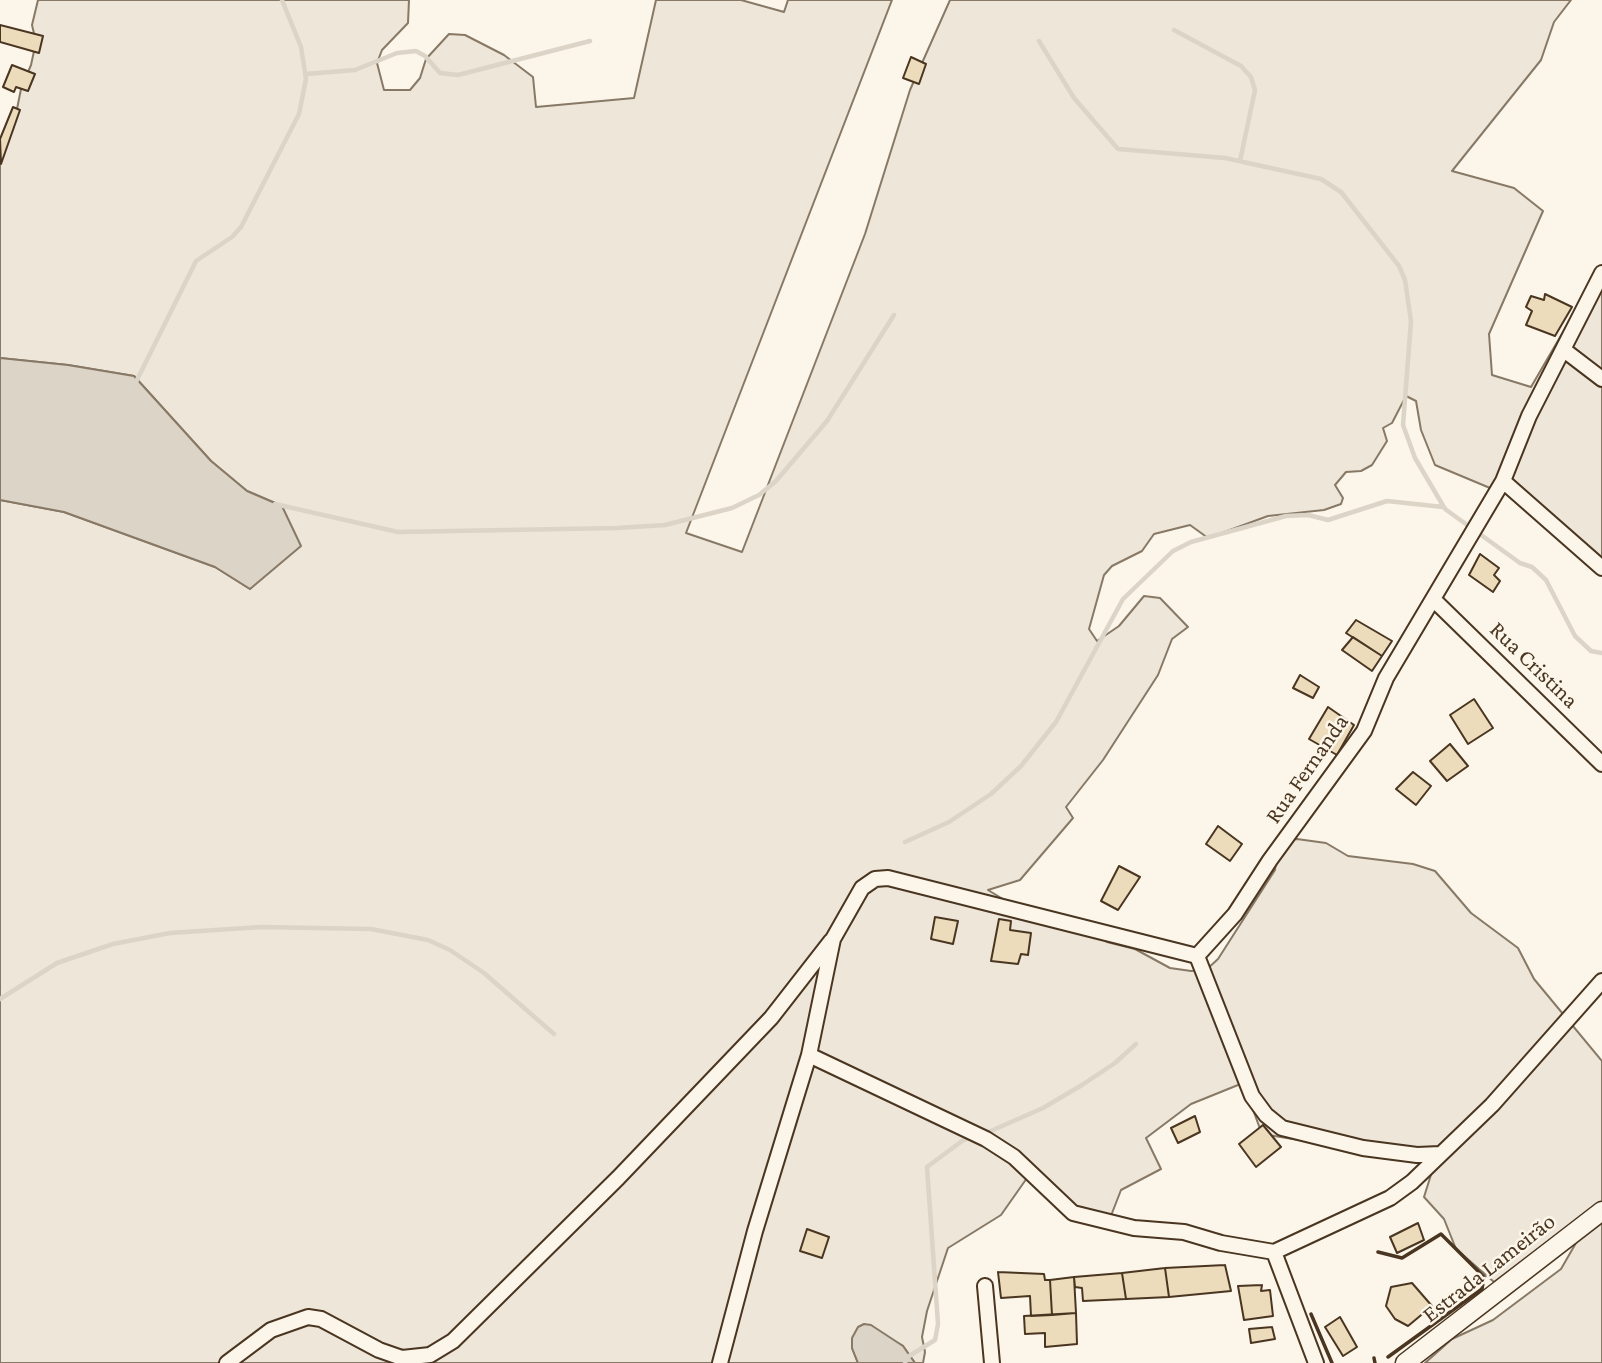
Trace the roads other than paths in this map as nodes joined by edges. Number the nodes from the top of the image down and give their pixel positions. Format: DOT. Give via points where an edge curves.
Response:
graph roads {
  1 [pos="1602,273"];
  2 [pos="1564,350"];
  3 [pos="1602,379"];
  4 [pos="1503,481"];
  5 [pos="1602,568"];
  6 [pos="1433,599"];
  7 [pos="1602,764"];
  8 [pos="833,939"];
  9 [pos="1197,956"];
  10 [pos="1602,981"];
  11 [pos="809,1055"];
  12 [pos="1440,1154"];
  13 [pos="1602,1211"];
  14 [pos="1274,1252"];
  15 [pos="985,1286"];
  16 [pos="1313,1361"];
  17 [pos="227,1363"];
  18 [pos="720,1363"];
  19 [pos="992,1363"];
  20 [pos="1405,1363"];
  1 -- 2 [label="street, Rua Fernanda"];
  2 -- 3 [label="street"];
  2 -- 4 [label="street, Rua Fernanda" via="1529,416"];
  4 -- 5 [label="street"];
  4 -- 6 [label="street, Rua Fernanda"];
  6 -- 7 [label="street, Rua Cristina"];
  6 -- 9 [label="street, Rua Fernanda" via="1386,678 1354,747 1235,914"];
  8 -- 9 [label="street" via="867,882 888,878"];
  8 -- 11 [label="street"];
  8 -- 17 [label="street" via="771,1018 453,1342 430,1354 402,1358 308,1317 271,1330"];
  9 -- 12 [label="street" via="1252,1096 1266,1115 1282,1128 1363,1148"];
  10 -- 12 [label="street" via="1492,1105"];
  11 -- 14 [label="street" via="986,1139 1014,1157 1073,1213"];
  11 -- 18 [label="street"];
  12 -- 14 [label="street" via="1391,1198"];
  13 -- 20 [label="street, Estrada Lameirão"];
  14 -- 16 [label="street"];
  15 -- 19 [label="street"];
}
